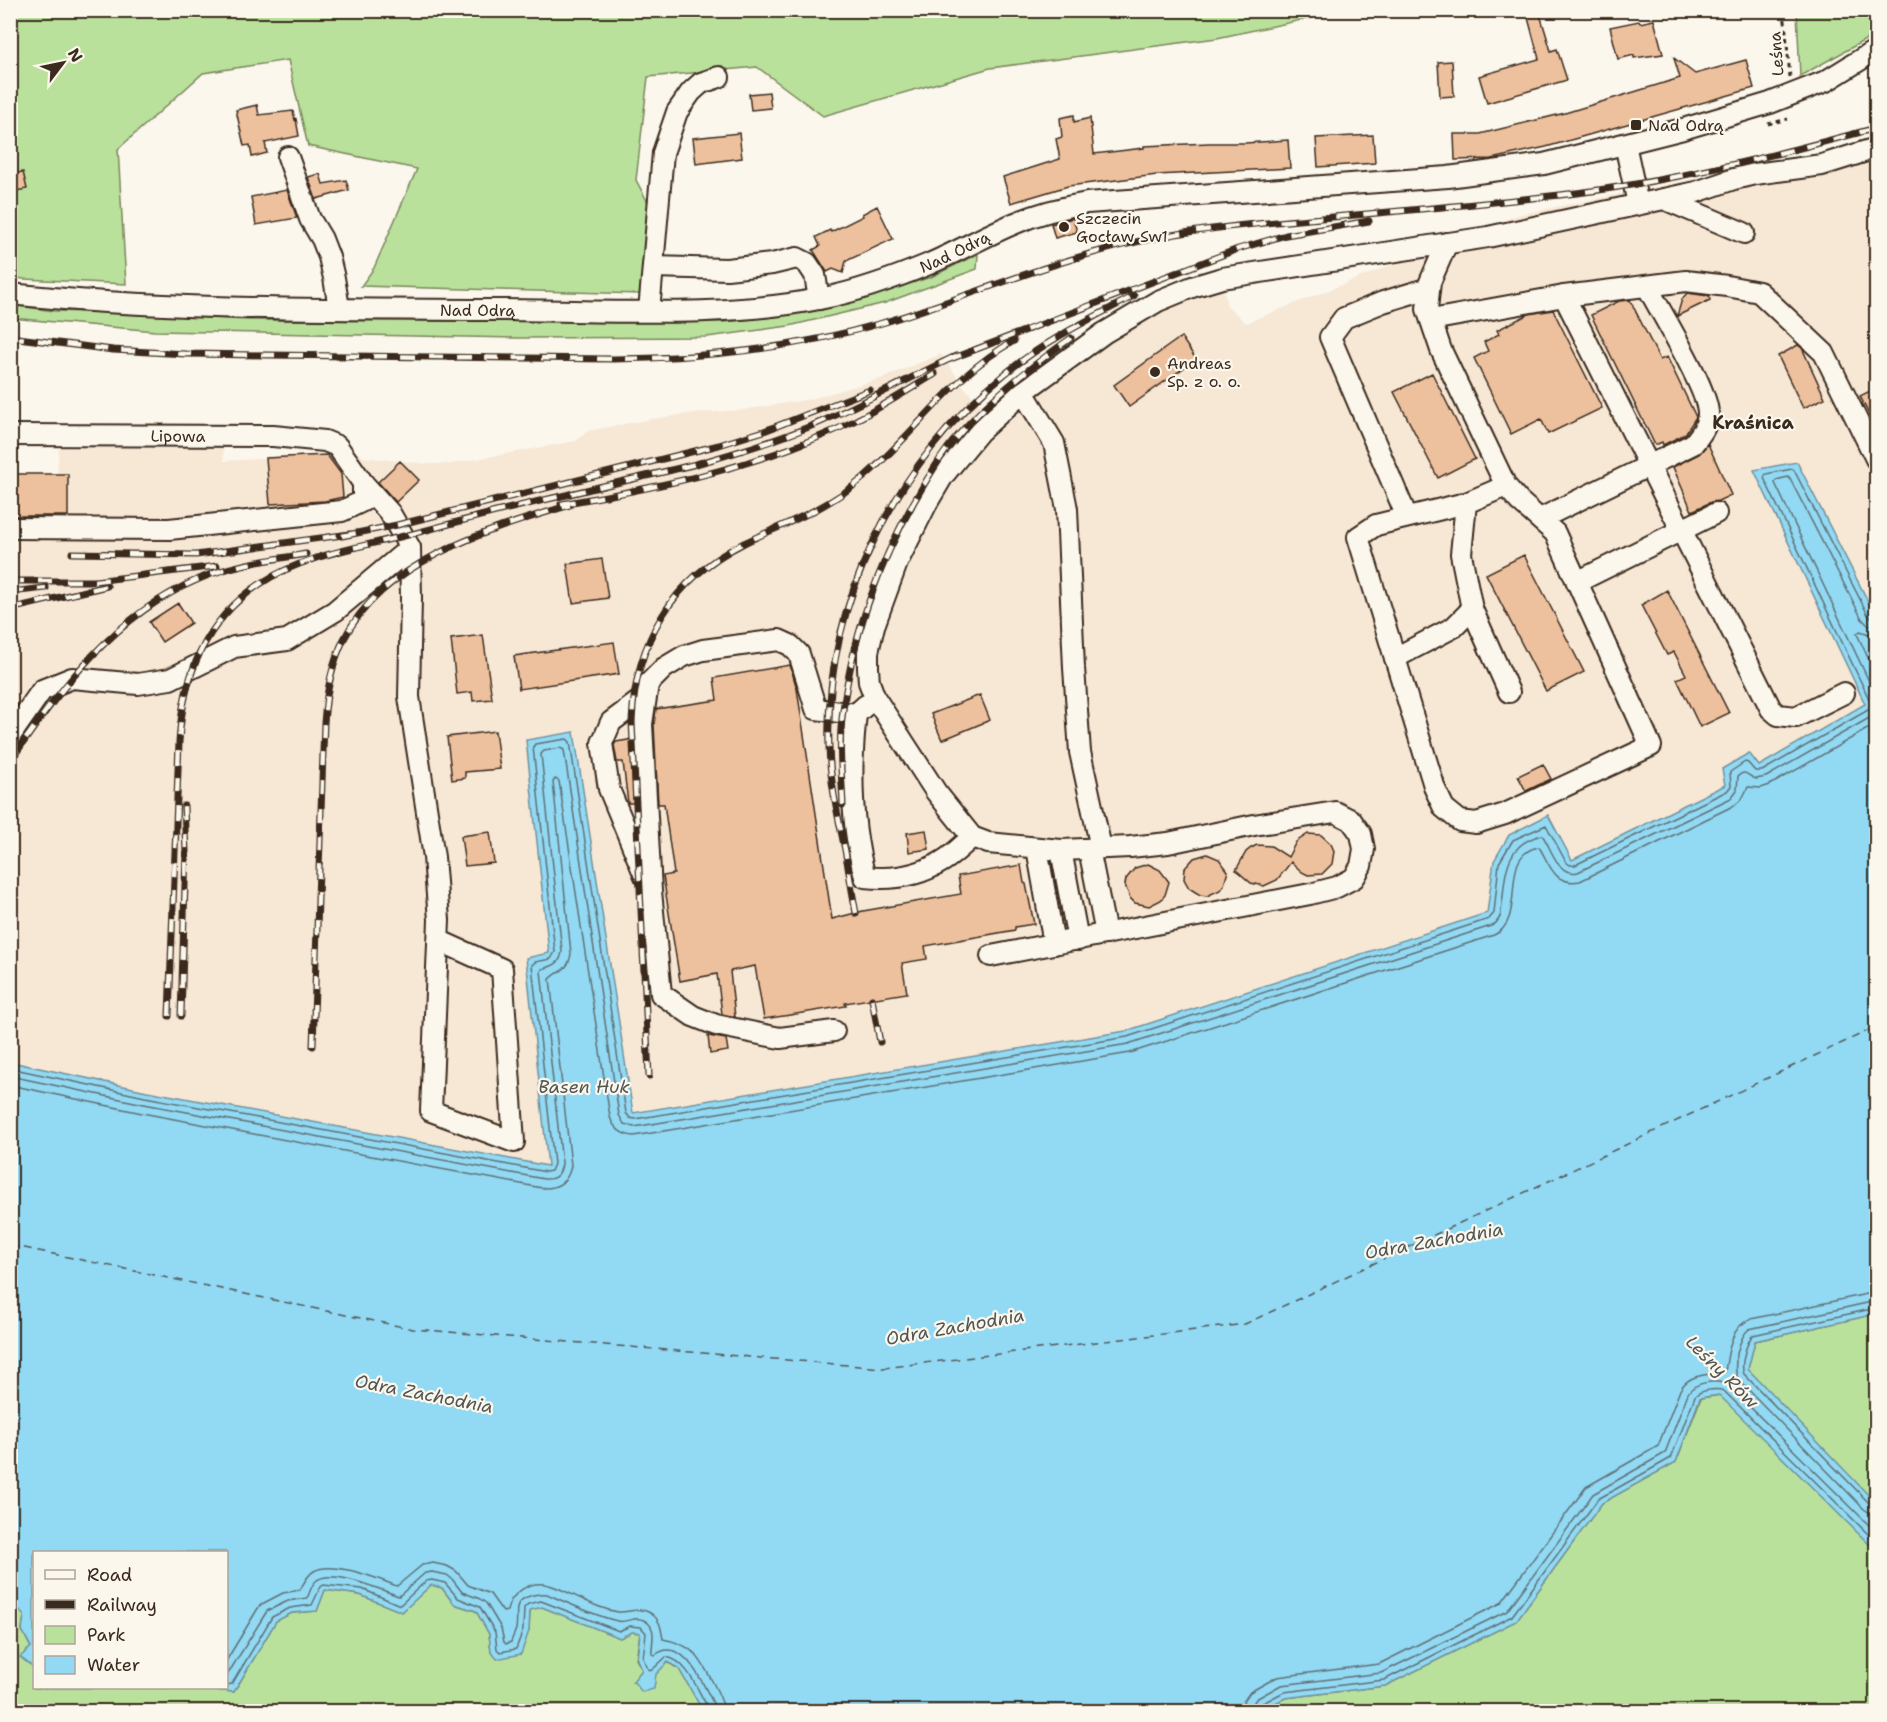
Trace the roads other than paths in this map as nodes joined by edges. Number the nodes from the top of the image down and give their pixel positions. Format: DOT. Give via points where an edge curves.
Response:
graph roads {
  1 [pos="1876,50"];
  2 [pos="719,77"];
  3 [pos="1625,144"];
  4 [pos="1876,148"];
  5 [pos="288,157"];
  6 [pos="1664,199"];
  7 [pos="1638,204"];
  8 [pos="1744,232"];
  9 [pos="1447,243"];
  10 [pos="653,267"];
  11 [pos="1647,286"];
  12 [pos="1429,288"];
  13 [pos="10,294"];
  14 [pos="1564,296"];
  15 [pos="819,299"];
  16 [pos="339,308"];
  17 [pos="649,311"];
  18 [pos="1431,321"];
  19 [pos="1023,392"];
  20 [pos="10,435"];
  21 [pos="1876,459"];
  22 [pos="1649,466"];
  23 [pos="363,483"];
  24 [pos="1506,486"];
  25 [pos="1466,503"];
  26 [pos="1716,513"];
  27 [pos="1407,517"];
  28 [pos="1539,519"];
  29 [pos="10,528"];
  30 [pos="1682,531"];
  31 [pos="410,548"];
  32 [pos="1577,582"];
  33 [pos="1472,609"];
  34 [pos="1395,658"];
  35 [pos="1509,692"];
  36 [pos="1844,693"];
  37 [pos="646,696"];
  38 [pos="875,698"];
  39 [pos="856,714"];
  40 [pos="10,736"];
  41 [pos="972,837"];
  42 [pos="1037,848"];
  43 [pos="1095,848"];
  44 [pos="1061,850"];
  45 [pos="651,891"];
  46 [pos="1106,934"];
  47 [pos="1078,939"];
  48 [pos="438,940"];
  49 [pos="1054,944"];
  50 [pos="992,956"];
  51 [pos="834,1031"];
  1 -- 3 [label="street, Nad Odrą" via="1840,74 1790,96"];
  2 -- 10 [label="street" via="701,82 677,112 663,153"];
  3 -- 7 [label="street"];
  3 -- 15 [label="street, Nad Odrą" via="1544,164 1456,176 1074,205 1021,221 896,277"];
  4 -- 6 [label="street" via="1822,165 1755,174"];
  5 -- 16 [label="street" via="310,219 322,239"];
  6 -- 7 [label="street"];
  6 -- 8 [label="street"];
  7 -- 9 [label="street" via="1521,231"];
  9 -- 12 [label="street"];
  9 -- 19 [label="street" via="1222,278 1192,287 1133,316"];
  10 -- 15 [label="street" via="727,269 798,258 815,275"];
  10 -- 17 [label="street"];
  11 -- 14 [label="street"];
  11 -- 21 [label="street" via="1686,281 1759,292 1824,353"];
  11 -- 22 [label="street" via="1704,394 1708,415 1703,432 1693,444"];
  12 -- 18 [label="street" via="1427,309"];
  12 -- 27 [label="street" via="1344,318 1330,337"];
  13 -- 16 [label="street, Nad Odrą" via="154,305"];
  14 -- 18 [label="street"];
  14 -- 22 [label="street"];
  15 -- 17 [label="street, Nad Odrą" via="756,308"];
  16 -- 17 [label="street, Nad Odrą"];
  18 -- 24 [label="street"];
  19 -- 38 [label="street" via="960,454 912,532 884,595 868,652 869,682"];
  19 -- 43 [label="street" via="1054,443 1067,509 1080,752"];
  20 -- 23 [label="street, Lipowa" via="273,436 326,441 337,446"];
  22 -- 28 [label="street"];
  22 -- 30 [label="street"];
  23 -- 29 [label="street" via="363,501 342,511 169,529"];
  23 -- 31 [label="street" via="390,513"];
  24 -- 25 [label="street"];
  24 -- 28 [label="street"];
  25 -- 27 [label="street"];
  25 -- 33 [label="street" via="1461,554"];
  26 -- 30 [label="street"];
  27 -- 34 [label="street" via="1376,525 1358,537"];
  28 -- 32 [label="street" via="1555,533"];
  30 -- 32 [label="street"];
  30 -- 36 [label="street" via="1771,709 1778,715 1796,717"];
  31 -- 40 [label="street" via="336,610 287,640 234,647 170,679 138,684 72,678 42,690"];
  31 -- 48 [label="street" via="409,697 434,857"];
  32 -- 34 [label="street" via="1651,746 1505,814 1476,823 1460,821 1444,808"];
  33 -- 34 [label="street" via="1454,627"];
  33 -- 35 [label="street"];
  37 -- 39 [label="street" via="648,684 684,656 779,640 799,654 816,709"];
  37 -- 45 [label="street" via="642,724"];
  37 -- 45 [label="street" via="611,722 602,743 609,789"];
  38 -- 39 [label="street"];
  38 -- 41 [label="street" via="936,792"];
  39 -- 41 [label="street" via="852,771 857,849 865,877 912,875 943,861"];
  41 -- 42 [label="street" via="988,843"];
  42 -- 44 [label="street"];
  42 -- 49 [label="street"];
  43 -- 44 [label="street"];
  43 -- 46 [label="street"];
  43 -- 46 [label="street" via="1168,843 1335,812 1351,820 1364,849 1354,878 1337,887"];
  44 -- 47 [label="street"];
  45 -- 51 [label="street" via="661,994 693,1016 716,1025 780,1038"];
  46 -- 47 [label="street"];
  47 -- 49 [label="street"];
  48 -- 48 [label="street" via="431,1111 514,1142 502,969"];
  49 -- 50 [label="street"];
}
